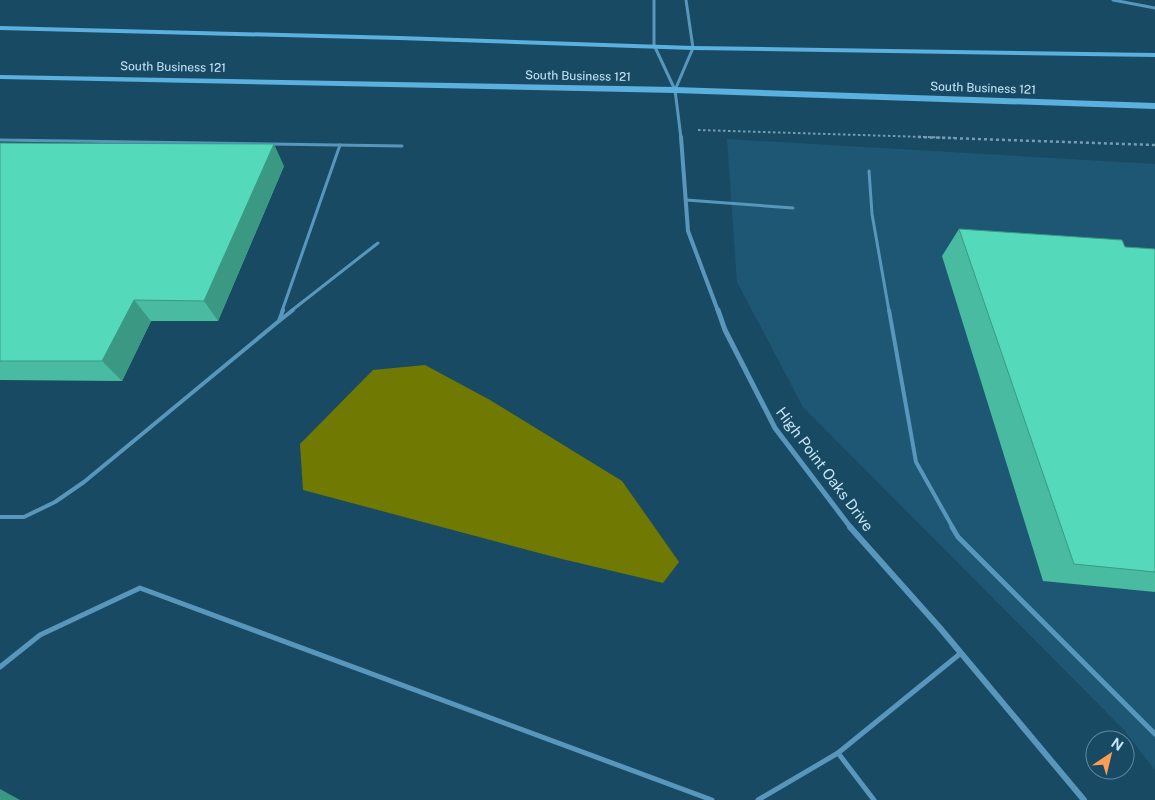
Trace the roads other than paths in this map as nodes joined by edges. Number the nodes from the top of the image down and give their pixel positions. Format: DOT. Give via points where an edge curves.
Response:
graph roads {
  1 [pos="654,0"];
  2 [pos="686,0"];
  3 [pos="1113,0"];
  4 [pos="1155,8"];
  5 [pos="0,28"];
  6 [pos="654,45"];
  7 [pos="693,48"];
  8 [pos="1155,55"];
  9 [pos="0,77"];
  10 [pos="675,90"];
  11 [pos="1007,101"];
  12 [pos="1155,106"];
  13 [pos="1155,113"];
  14 [pos="0,140"];
  15 [pos="340,145"];
  16 [pos="402,146"];
  17 [pos="869,172"];
  18 [pos="686,200"];
  19 [pos="793,208"];
  20 [pos="378,244"];
  21 [pos="279,322"];
  22 [pos="0,517"];
  23 [pos="961,653"];
  24 [pos="0,667"];
  25 [pos="1155,734"];
  26 [pos="838,753"];
  27 [pos="712,800"];
  28 [pos="758,800"];
  29 [pos="874,800"];
  30 [pos="1084,800"];
  1 -- 6 [label="street, High Point Oaks Drive"];
  2 -- 7 [label="street"];
  3 -- 4 [label="street"];
  5 -- 6 [label="main road"];
  6 -- 7 [label="main road"];
  6 -- 10 [label="street, High Point Oaks Drive"];
  7 -- 8 [label="main road"];
  7 -- 10 [label="street"];
  9 -- 10 [label="main road, South Business 121"];
  10 -- 11 [label="main road, South Business 121"];
  10 -- 18 [label="street, High Point Oaks Drive"];
  11 -- 12 [label="main road, South Business 121"];
  11 -- 13 [label="main road" via="1033,108"];
  14 -- 15 [label="lane"];
  15 -- 16 [label="lane"];
  15 -- 21 [label="lane"];
  17 -- 25 [label="lane" via="872,214 916,462 958,537"];
  18 -- 19 [label="lane"];
  18 -- 23 [label="street, High Point Oaks Drive" via="688,231 725,330 775,428 846,522"];
  20 -- 21 [label="lane"];
  21 -- 22 [label="lane" via="84,482 55,502 24,517"];
  23 -- 26 [label="lane"];
  23 -- 30 [label="street, High Point Oaks Drive"];
  24 -- 27 [label="lane" via="40,635 140,588"];
  26 -- 28 [label="lane"];
  26 -- 29 [label="lane"];
}
